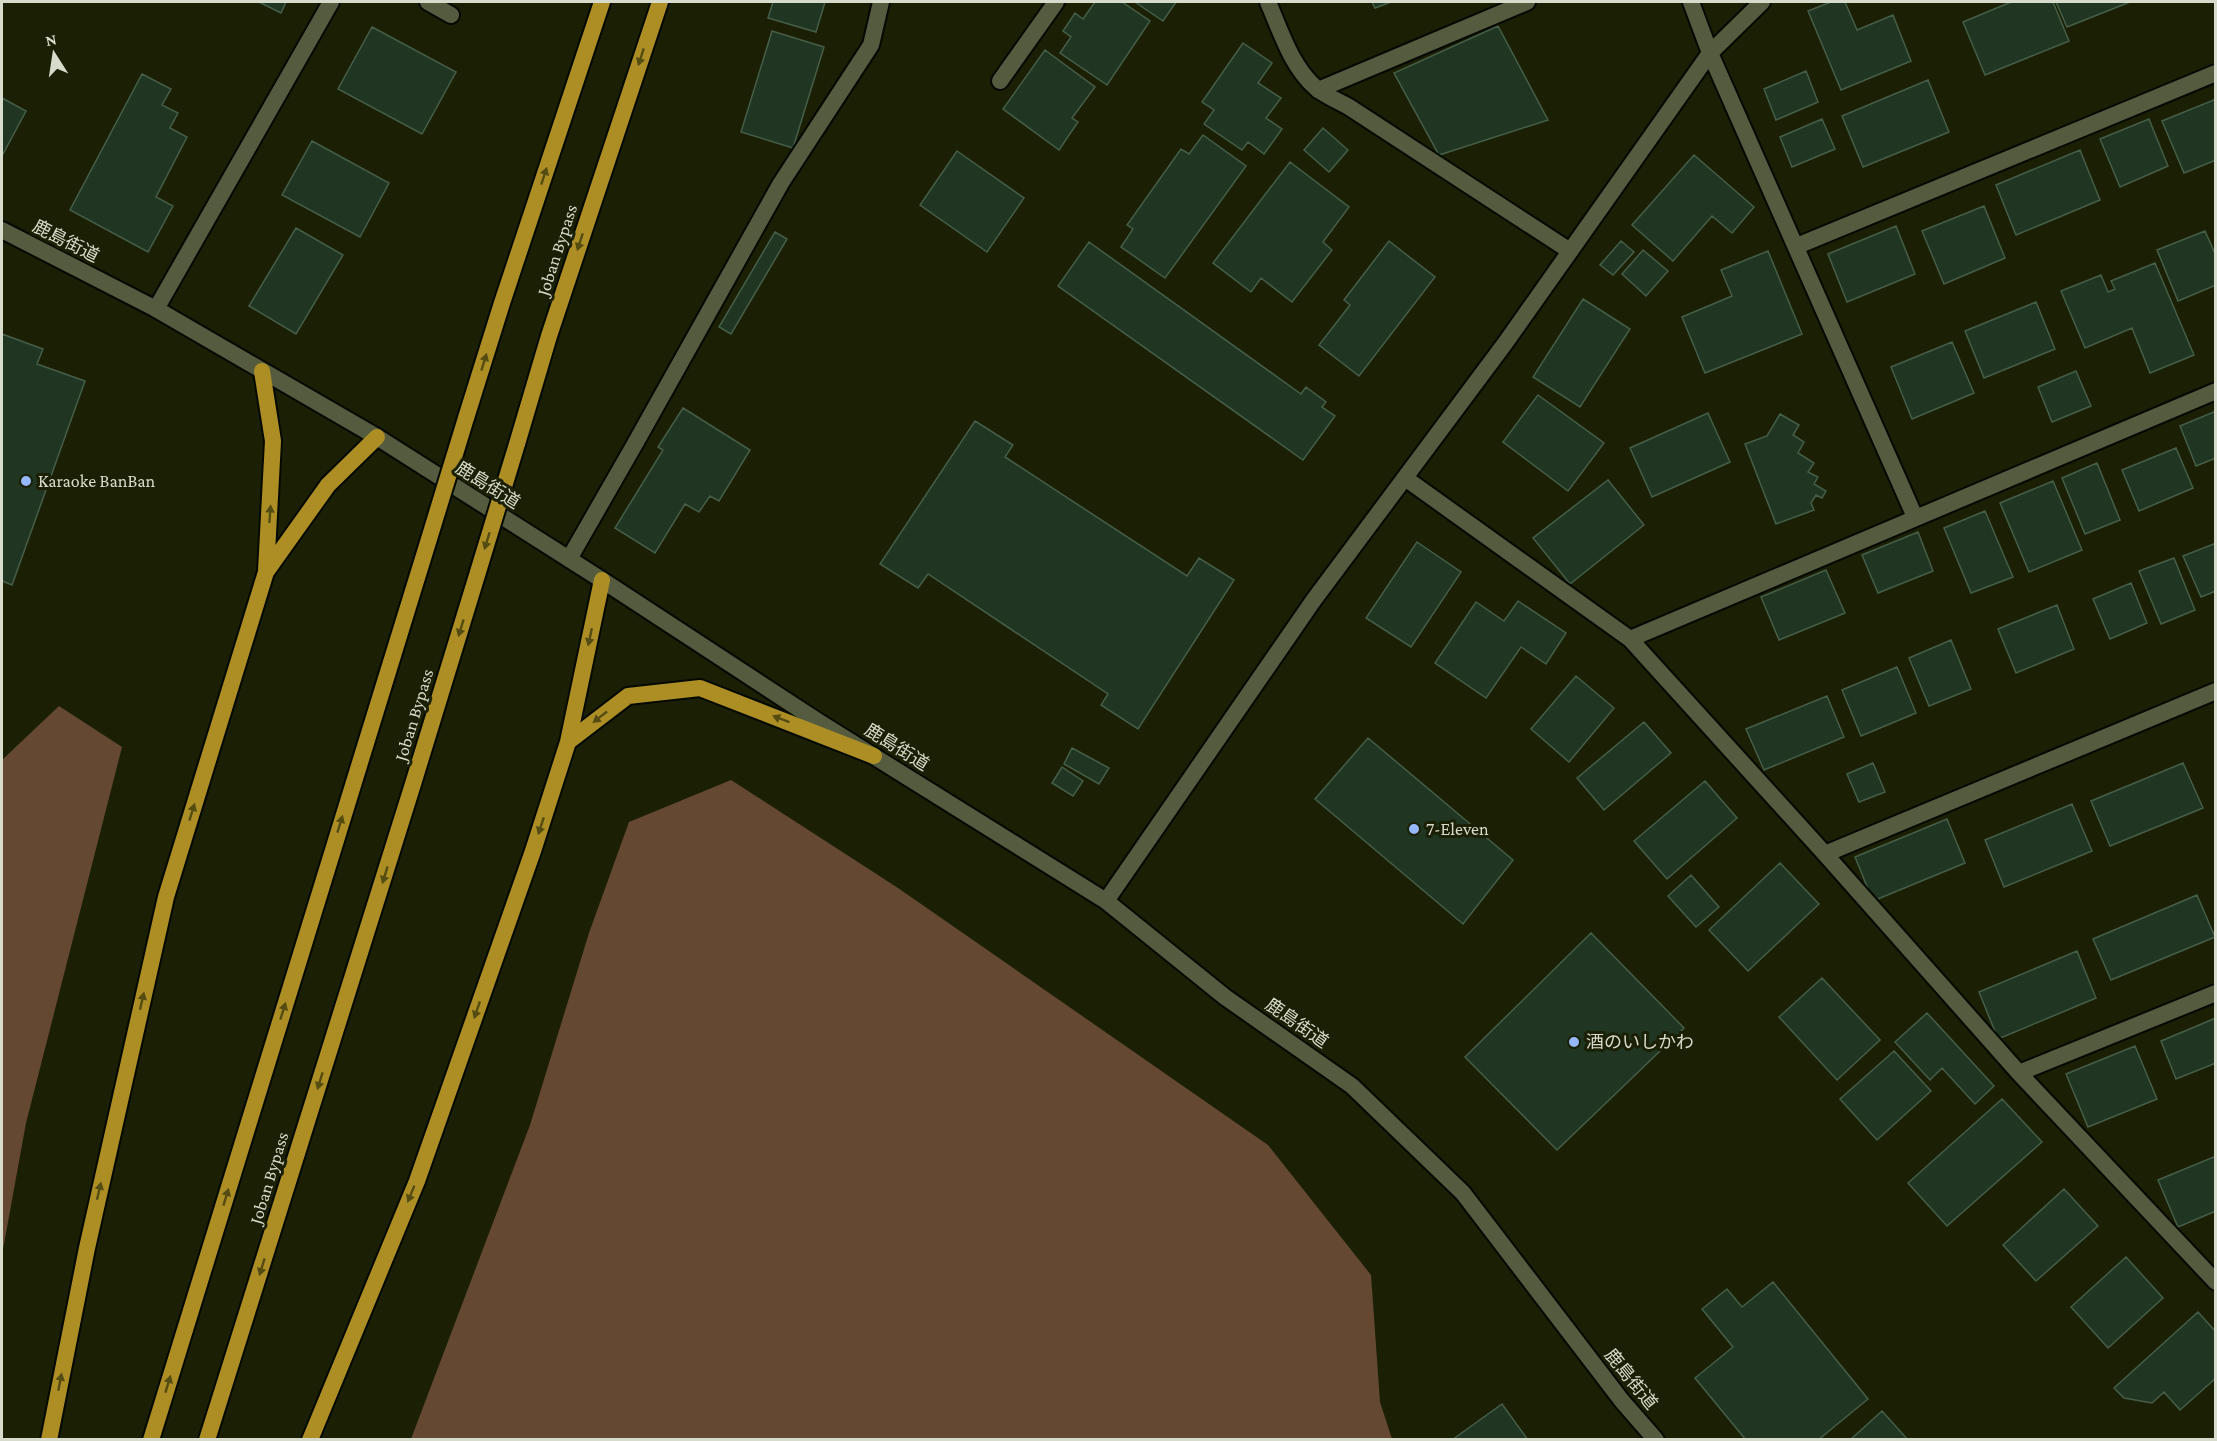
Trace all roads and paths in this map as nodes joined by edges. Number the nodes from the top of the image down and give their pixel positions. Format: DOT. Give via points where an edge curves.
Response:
graph roads {
  1 [pos="331,2"];
  2 [pos="428,2"];
  3 [pos="602,2"];
  4 [pos="660,2"];
  5 [pos="881,2"];
  6 [pos="1056,2"];
  7 [pos="1268,2"];
  8 [pos="1527,2"];
  9 [pos="1691,2"];
  10 [pos="1762,2"];
  11 [pos="451,15"];
  12 [pos="1710,53"];
  13 [pos="2216,73"];
  14 [pos="1000,81"];
  15 [pos="1318,90"];
  16 [pos="2,230"];
  17 [pos="1797,246"];
  18 [pos="1570,251"];
  19 [pos="156,309"];
  20 [pos="262,370"];
  21 [pos="2216,391"];
  22 [pos="377,437"];
  23 [pos="1405,478"];
  24 [pos="1915,517"];
  25 [pos="569,559"];
  26 [pos="266,572"];
  27 [pos="603,580"];
  28 [pos="1630,639"];
  29 [pos="2216,691"];
  30 [pos="568,742"];
  31 [pos="874,756"];
  32 [pos="1825,854"];
  33 [pos="1106,901"];
  34 [pos="2216,993"];
  35 [pos="2019,1073"];
  36 [pos="2216,1282"];
  37 [pos="49,1440"];
  38 [pos="151,1440"];
  39 [pos="207,1440"];
  40 [pos="310,1440"];
  41 [pos="1656,1440"];
  1 -- 19 [label="street"];
  2 -- 11 [label="street"];
  38 -- 3 [label="highway, Joban Bypass, one-way, bridge" via="502,303"];
  4 -- 39 [label="highway, Joban Bypass, one-way, bridge" via="549,336 414,784"];
  5 -- 25 [label="street" via="871,45 781,183"];
  6 -- 14 [label="street"];
  7 -- 15 [label="street" via="1303,75"];
  8 -- 15 [label="street"];
  9 -- 12 [label="street"];
  10 -- 12 [label="street"];
  12 -- 17 [label="street"];
  12 -- 18 [label="street"];
  13 -- 17 [label="street"];
  15 -- 18 [label="street"];
  16 -- 19 [label="street, 鹿島街道"];
  17 -- 24 [label="street"];
  18 -- 23 [label="street"];
  19 -- 20 [label="street, 鹿島街道"];
  20 -- 22 [label="street, 鹿島街道"];
  26 -- 20 [label="highway, one-way" via="273,441"];
  21 -- 24 [label="street"];
  22 -- 25 [label="street, 鹿島街道"];
  22 -- 26 [label="highway" via="328,485"];
  23 -- 28 [label="street"];
  23 -- 33 [label="street" via="1313,601"];
  24 -- 28 [label="street"];
  25 -- 27 [label="street, 鹿島街道"];
  37 -- 26 [label="highway, one-way" via="87,1248 166,897"];
  27 -- 30 [label="highway, one-way"];
  27 -- 31 [label="street, 鹿島街道"];
  28 -- 32 [label="street"];
  29 -- 32 [label="street"];
  31 -- 30 [label="highway, one-way" via="700,688 628,696"];
  30 -- 40 [label="highway, one-way" via="417,1181"];
  31 -- 33 [label="street, 鹿島街道"];
  32 -- 35 [label="street"];
  33 -- 41 [label="street, 鹿島街道" via="1225,996 1352,1086 1463,1193"];
  34 -- 35 [label="street"];
  35 -- 36 [label="street"];
}
